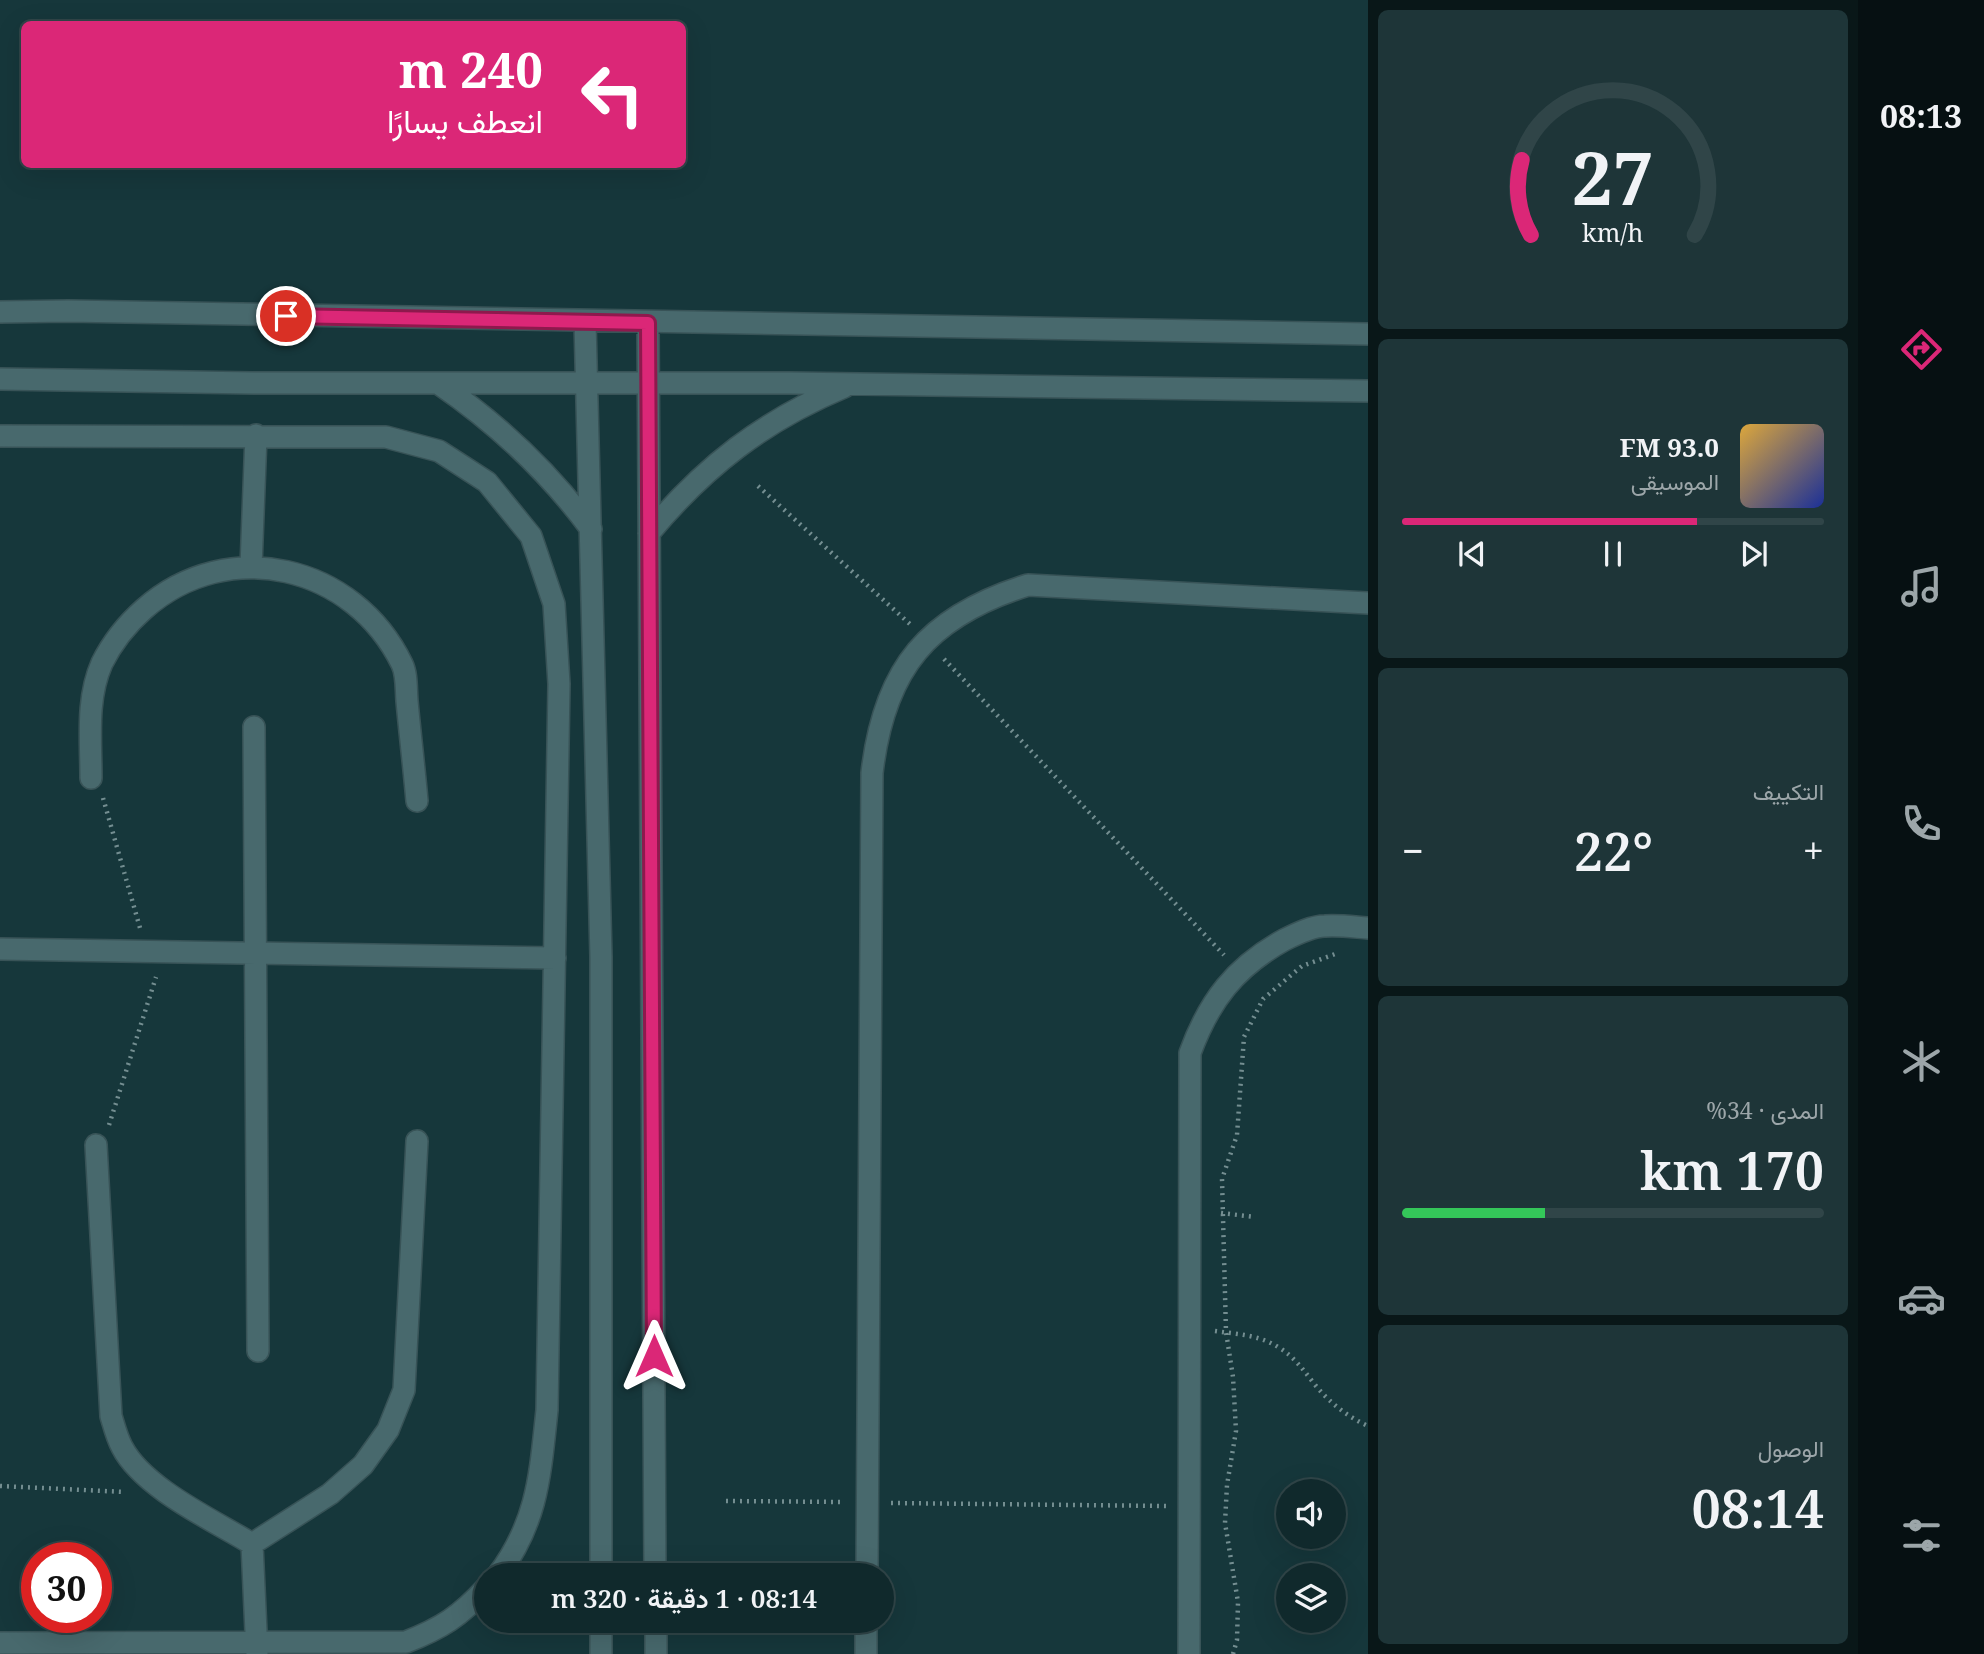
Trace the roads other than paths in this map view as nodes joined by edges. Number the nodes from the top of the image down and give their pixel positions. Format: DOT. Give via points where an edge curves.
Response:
graph roads {
  1 [pos="0,312"];
  2 [pos="585,321"];
  3 [pos="648,323"];
  4 [pos="1368,334"];
  5 [pos="0,379"];
  6 [pos="438,383"];
  7 [pos="587,383"];
  8 [pos="649,383"];
  9 [pos="851,384"];
  10 [pos="1368,391"];
  11 [pos="256,435"];
  12 [pos="0,436"];
  13 [pos="591,529"];
  14 [pos="649,533"];
  15 [pos="251,567"];
  16 [pos="1368,603"];
  17 [pos="254,727"];
  18 [pos="96,786"];
  19 [pos="417,801"];
  20 [pos="1368,928"];
  21 [pos="0,950"];
  22 [pos="256,954"];
  23 [pos="555,958"];
  24 [pos="417,1141"];
  25 [pos="97,1154"];
  26 [pos="258,1351"];
  27 [pos="252,1544"];
  28 [pos="507,1563"];
  29 [pos="601,1563"];
  30 [pos="655,1563"];
  31 [pos="867,1563"];
  32 [pos="474,1601"];
  33 [pos="601,1633"];
  34 [pos="656,1633"];
  35 [pos="866,1633"];
  36 [pos="0,1643"];
  37 [pos="257,1649"];
  38 [pos="601,1654"];
  39 [pos="656,1654"];
  40 [pos="866,1654"];
  41 [pos="1189,1654"];
  1 -- 2 [label="street"];
  2 -- 3 [label="street"];
  2 -- 7 [label="street"];
  3 -- 4 [label="street"];
  3 -- 8 [label="street"];
  5 -- 6 [label="street"];
  6 -- 7 [label="street"];
  6 -- 13 [label="street" via="522,448"];
  7 -- 8 [label="street"];
  7 -- 13 [label="street"];
  8 -- 9 [label="street"];
  8 -- 14 [label="street"];
  9 -- 10 [label="street"];
  9 -- 14 [label="street" via="785,414 754,434 698,479"];
  11 -- 12 [label="street"];
  11 -- 15 [label="street"];
  11 -- 23 [label="street" via="386,437 439,451 487,482 531,536 554,604 559,684"];
  13 -- 29 [label="street" via="601,957"];
  14 -- 30 [label="street"];
  15 -- 18 [label="street" via="204,574 162,593 127,624 102,663 90,708"];
  15 -- 19 [label="street" via="289,571 326,584 358,605 385,634 404,667"];
  16 -- 31 [label="street" via="1028,585 971,606 926,639 887,701 876,736 872,773"];
  17 -- 22 [label="street"];
  20 -- 41 [label="street" via="1323,926 1264,951 1218,995 1190,1053"];
  21 -- 22 [label="street"];
  22 -- 23 [label="street"];
  22 -- 26 [label="street"];
  23 -- 28 [label="street" via="547,1410 538,1488 529,1522"];
  24 -- 27 [label="street" via="404,1390 388,1430 363,1465 330,1494"];
  25 -- 27 [label="street" via="111,1416 122,1447 142,1474"];
  27 -- 37 [label="street"];
  32 -- 37 [label="street" via="437,1630 406,1642"];
  33 -- 38 [label="street"];
  34 -- 39 [label="street"];
  35 -- 40 [label="street"];
  36 -- 37 [label="street"];
}
